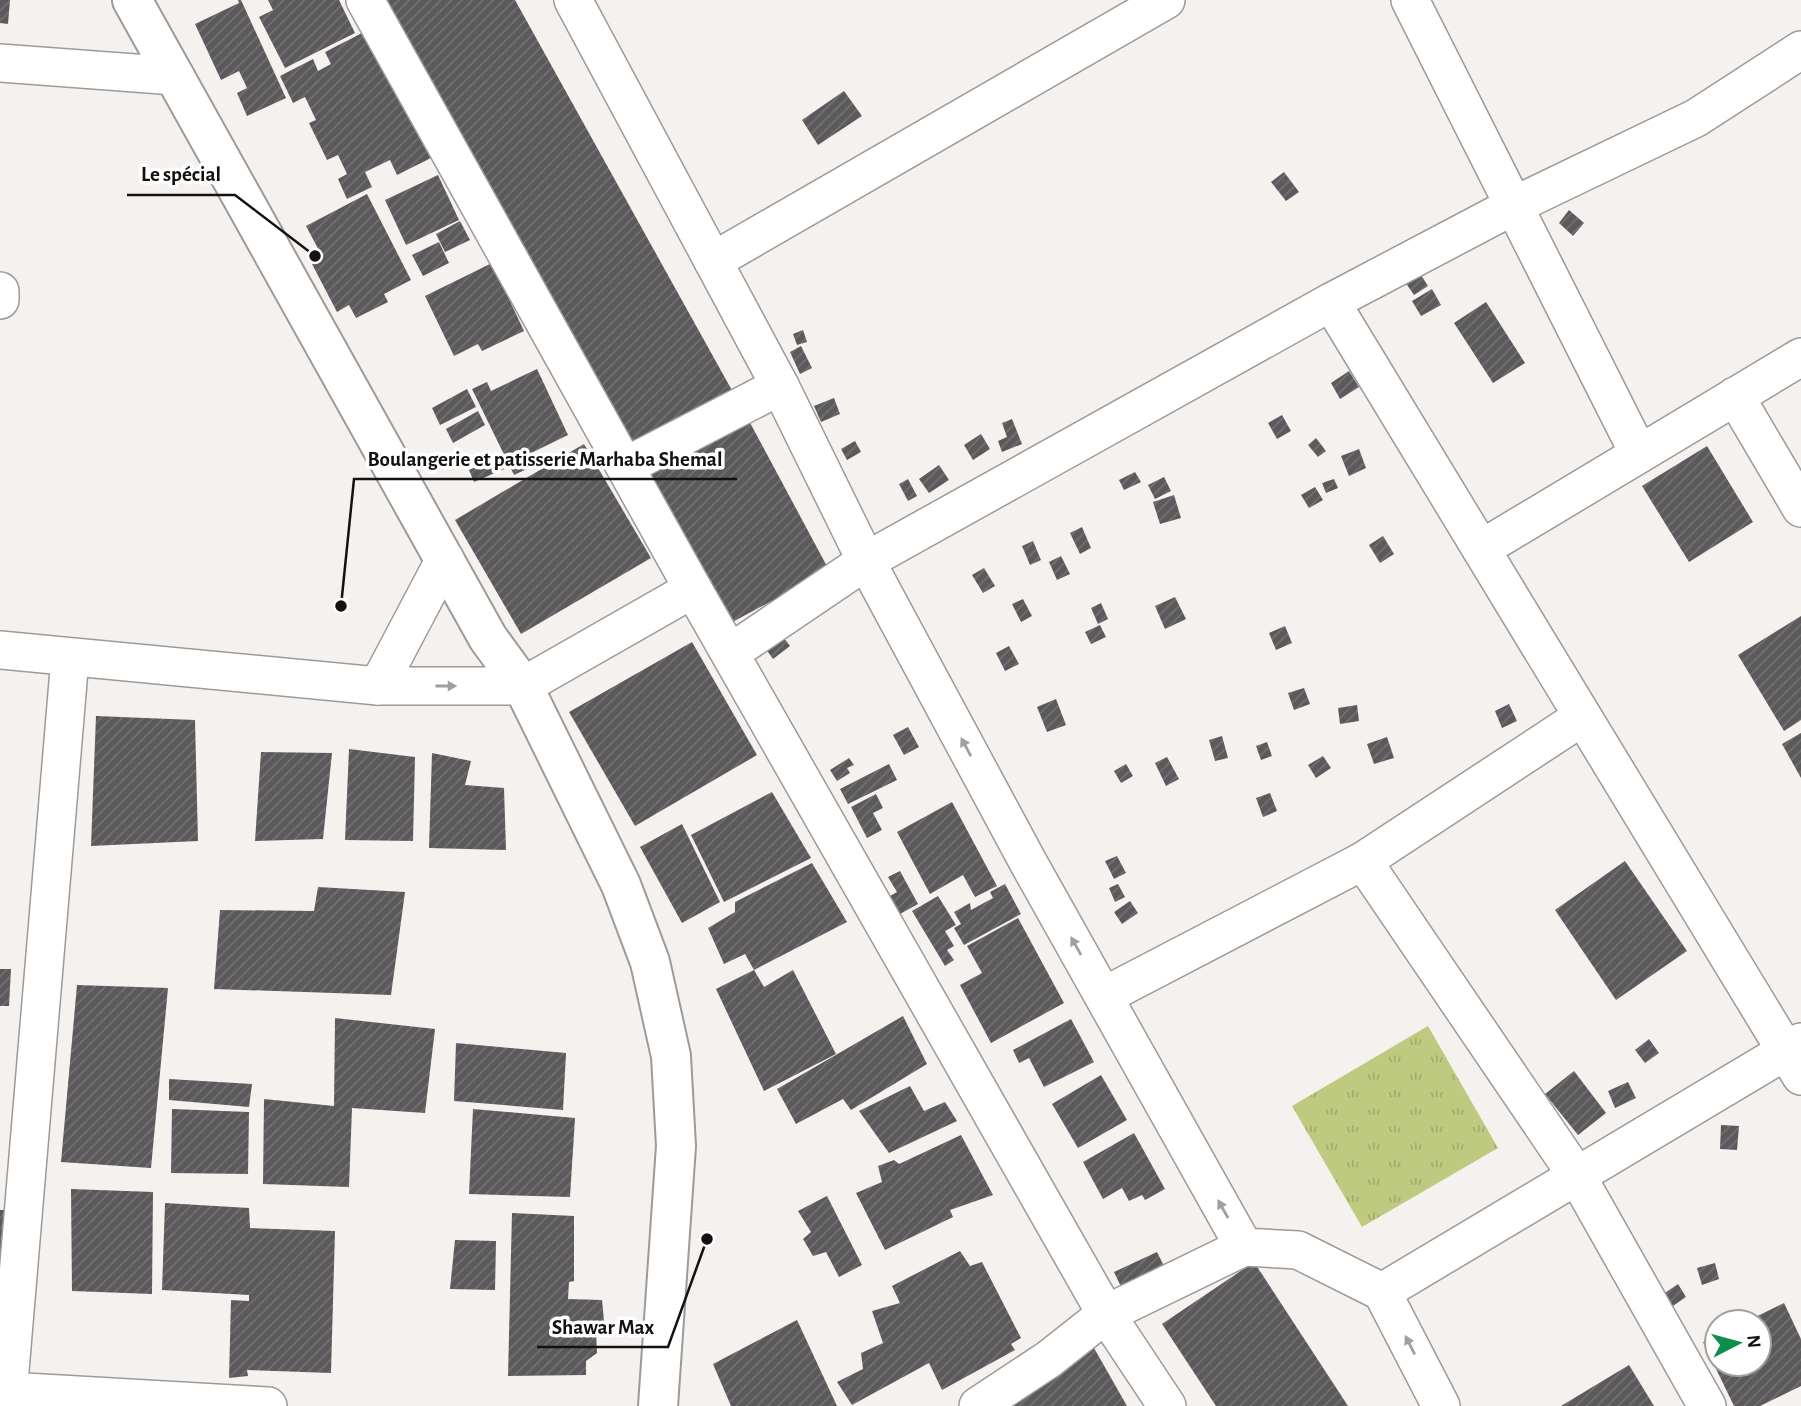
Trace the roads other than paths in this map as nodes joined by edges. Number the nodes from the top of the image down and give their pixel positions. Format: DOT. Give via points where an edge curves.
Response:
graph roads {
  1 [pos="132,0"];
  2 [pos="365,0"];
  3 [pos="573,0"];
  4 [pos="1166,0"];
  5 [pos="1410,0"];
  6 [pos="1801,50"];
  7 [pos="0,63"];
  8 [pos="175,76"];
  9 [pos="1515,205"];
  10 [pos="713,261"];
  11 [pos="0,291"];
  12 [pos="0,300"];
  13 [pos="1331,302"];
  14 [pos="1801,357"];
  15 [pos="780,386"];
  16 [pos="1735,396"];
  17 [pos="1639,454"];
  18 [pos="626,466"];
  19 [pos="1801,508"];
  20 [pos="1481,549"];
  21 [pos="445,559"];
  22 [pos="866,561"];
  23 [pos="693,589"];
  24 [pos="0,650"];
  25 [pos="730,653"];
  26 [pos="70,658"];
  27 [pos="378,686"];
  28 [pos="523,686"];
  29 [pos="1583,717"];
  30 [pos="1363,861"];
  31 [pos="1104,996"];
  32 [pos="1796,1056"];
  33 [pos="1577,1176"];
  34 [pos="12,1194"];
  35 [pos="1244,1247"];
  36 [pos="1382,1292"];
  37 [pos="1106,1314"];
  38 [pos="7,1399"];
  39 [pos="268,1406"];
  40 [pos="659,1406"];
  41 [pos="978,1406"];
  42 [pos="1167,1406"];
  43 [pos="1441,1406"];
  44 [pos="1707,1406"];
  1 -- 8 [label="street"];
  2 -- 18 [label="street"];
  3 -- 10 [label="street"];
  4 -- 10 [label="street"];
  5 -- 9 [label="street"];
  6 -- 9 [label="street" via="1684,124"];
  7 -- 8 [label="street"];
  8 -- 21 [label="street"];
  9 -- 13 [label="street"];
  9 -- 17 [label="street"];
  10 -- 15 [label="street"];
  11 -- 12 [label="street"];
  13 -- 20 [label="street"];
  13 -- 22 [label="street"];
  14 -- 16 [label="street"];
  15 -- 18 [label="street"];
  15 -- 22 [label="street"];
  16 -- 17 [label="street"];
  16 -- 19 [label="street"];
  17 -- 20 [label="street"];
  18 -- 23 [label="street"];
  20 -- 29 [label="street"];
  21 -- 27 [label="street"];
  21 -- 28 [label="street" via="488,638"];
  22 -- 25 [label="street"];
  31 -- 22 [label="street, one-way"];
  23 -- 25 [label="street"];
  23 -- 28 [label="street"];
  24 -- 26 [label="street"];
  25 -- 37 [label="street"];
  26 -- 27 [label="street"];
  26 -- 34 [label="street"];
  27 -- 28 [label="street, one-way"];
  28 -- 40 [label="street" via="621,885 650,962 671,1056 676,1146"];
  29 -- 30 [label="street"];
  29 -- 32 [label="street"];
  30 -- 31 [label="street"];
  30 -- 33 [label="street"];
  35 -- 31 [label="street, one-way"];
  32 -- 33 [label="street"];
  33 -- 36 [label="street"];
  33 -- 44 [label="street"];
  34 -- 38 [label="street"];
  35 -- 36 [label="street" via="1298,1250"];
  35 -- 37 [label="street"];
  43 -- 36 [label="street, one-way"];
  37 -- 41 [label="street"];
  37 -- 42 [label="street"];
  38 -- 39 [label="street"];
}
